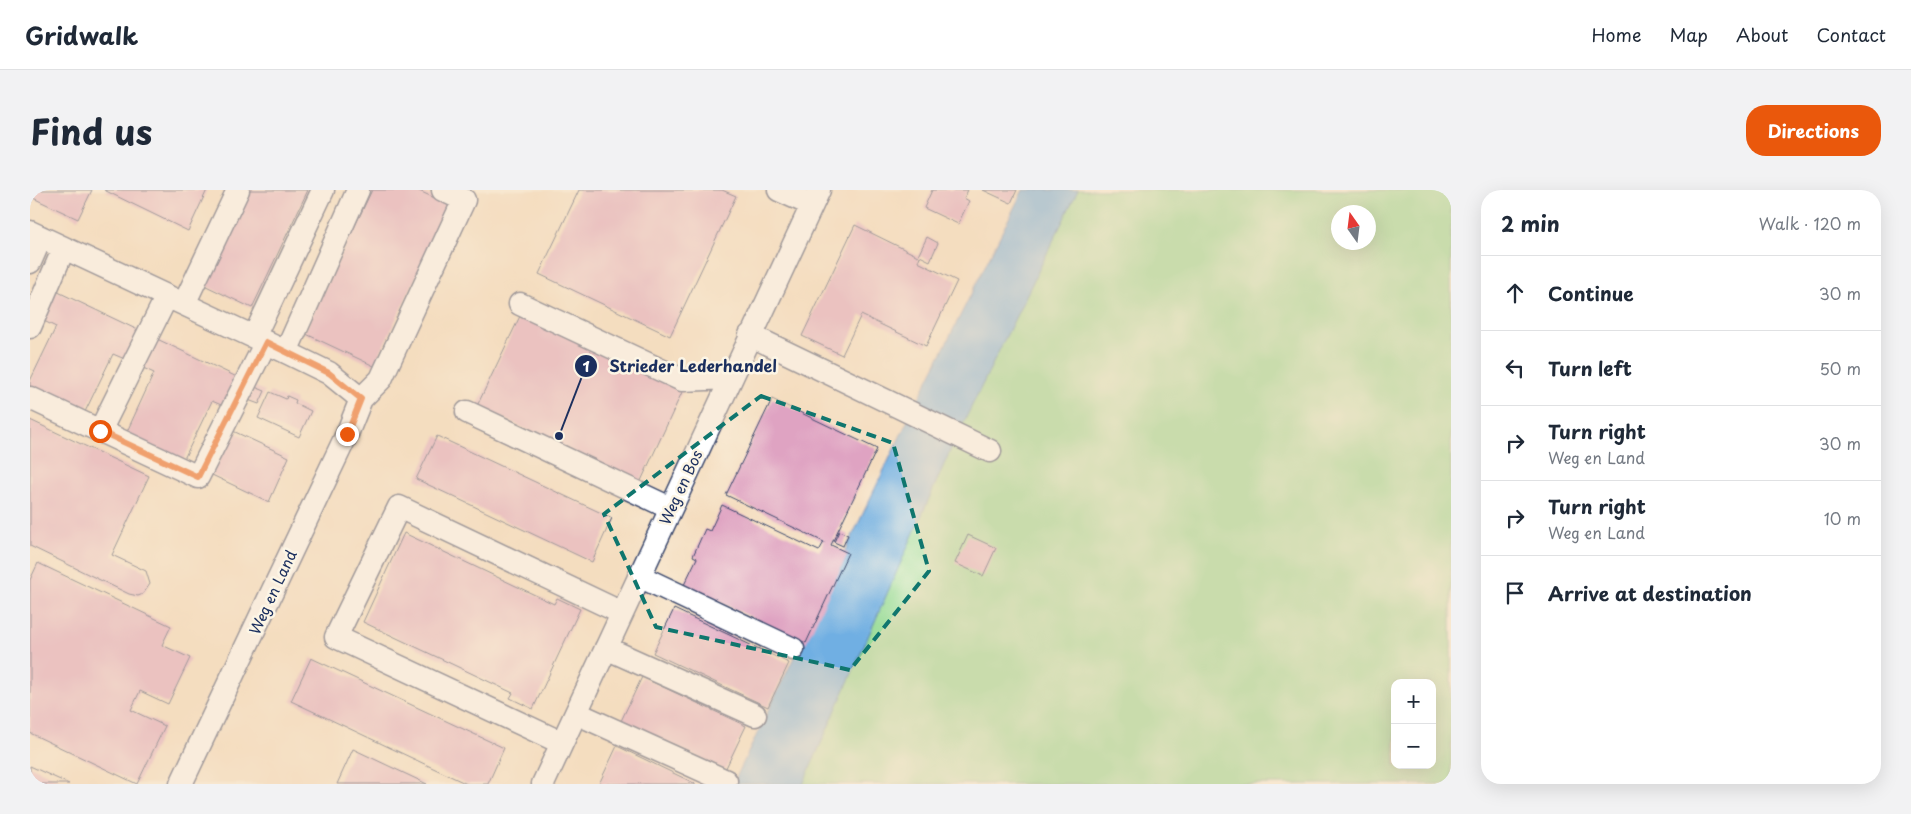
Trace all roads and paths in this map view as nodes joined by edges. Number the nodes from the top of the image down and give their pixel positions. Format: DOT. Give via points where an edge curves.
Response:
graph roads {
  1 [pos="238,190"];
  2 [pos="323,190"];
  3 [pos="358,190"];
  4 [pos="443,190"];
  5 [pos="779,190"];
  6 [pos="815,198"];
  7 [pos="36,235"];
  8 [pos="64,248"];
  9 [pos="30,262"];
  10 [pos="175,300"];
  11 [pos="520,304"];
  12 [pos="30,327"];
  13 [pos="750,335"];
  14 [pos="260,340"];
  15 [pos="286,352"];
  16 [pos="730,378"];
  17 [pos="30,398"];
  18 [pos="361,399"];
  19 [pos="467,412"];
  20 [pos="100,431"];
  21 [pos="990,451"];
  22 [pos="670,508"];
  23 [pos="639,576"];
  24 [pos="622,612"];
  25 [pos="606,648"];
  26 [pos="793,649"];
  27 [pos="576,713"];
  28 [pos="755,716"];
  29 [pos="562,743"];
  30 [pos="726,782"];
  31 [pos="181,784"];
  32 [pos="543,784"];
  1 -- 10 [label="street"];
  2 -- 14 [label="street"];
  3 -- 15 [label="street"];
  4 -- 18 [label="street, Weg en Land" via="464,200 380,379"];
  5 -- 6 [label="street"];
  6 -- 13 [label="street, Weg en Bos"];
  7 -- 8 [label="street"];
  7 -- 9 [label="street"];
  8 -- 10 [label="street"];
  8 -- 12 [label="street"];
  10 -- 14 [label="street"];
  10 -- 20 [label="street"];
  11 -- 16 [label="street" via="682,380"];
  13 -- 16 [label="street, Weg en Bos"];
  13 -- 21 [label="street"];
  14 -- 15 [label="street"];
  14 -- 20 [label="street" via="198,477"];
  15 -- 18 [label="street" via="329,373"];
  16 -- 22 [label="street, Weg en Bos"];
  17 -- 20 [label="street"];
  18 -- 31 [label="street, Weg en Land"];
  19 -- 22 [label="street"];
  22 -- 23 [label="street, Weg en Bos"];
  23 -- 24 [label="street, Weg en Bos"];
  23 -- 26 [label="street"];
  24 -- 25 [label="street, Weg en Bos"];
  24 -- 29 [label="street" via="399,507 336,637"];
  25 -- 27 [label="street, Weg en Bos"];
  25 -- 28 [label="street"];
  27 -- 29 [label="street, Weg en Bos"];
  27 -- 30 [label="street"];
  29 -- 32 [label="street, Weg en Bos"];
}
